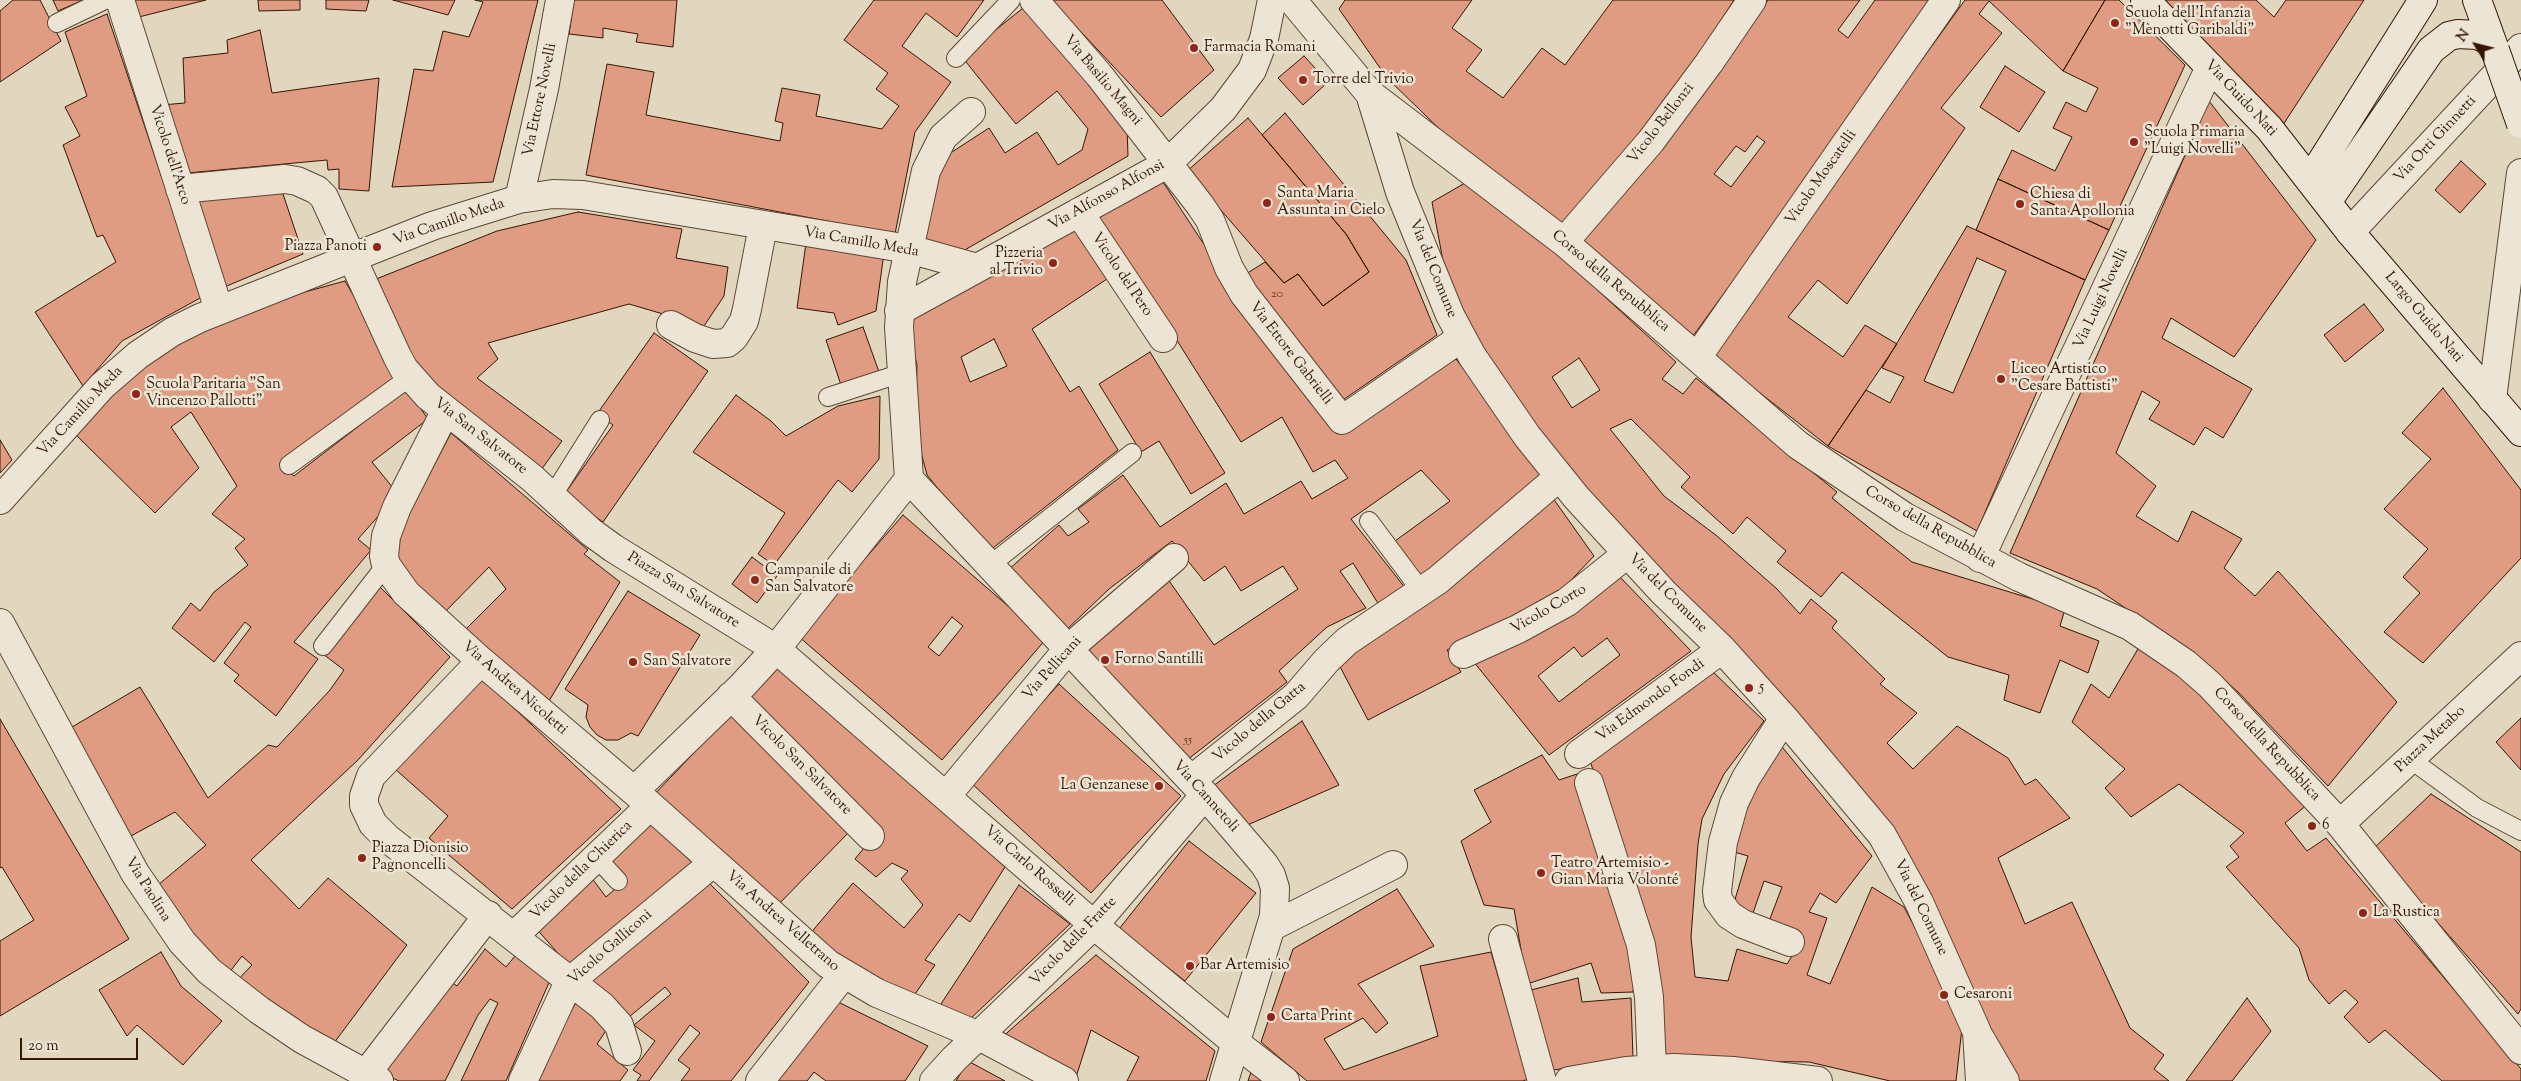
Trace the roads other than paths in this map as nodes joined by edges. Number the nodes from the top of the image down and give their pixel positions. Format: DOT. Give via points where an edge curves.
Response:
graph roads {
  1 [pos="105,0"];
  2 [pos="120,0"];
  3 [pos="560,0"];
  4 [pos="1011,0"];
  5 [pos="1034,0"];
  6 [pos="1272,0"];
  7 [pos="1292,0"];
  8 [pos="1752,0"];
  9 [pos="1946,0"];
  10 [pos="2145,0"];
  11 [pos="2423,0"];
  12 [pos="2477,0"];
  13 [pos="57,23"];
  14 [pos="2502,46"];
  15 [pos="956,58"];
  16 [pos="2210,67"];
  17 [pos="1370,94"];
  18 [pos="970,112"];
  19 [pos="2521,124"];
  20 [pos="1167,164"];
  21 [pos="2521,173"];
  22 [pos="2310,180"];
  23 [pos="180,189"];
  24 [pos="519,199"];
  25 [pos="2327,202"];
  26 [pos="1079,212"];
  27 [pos="763,226"];
  28 [pos="2350,232"];
  29 [pos="1564,242"];
  30 [pos="909,250"];
  31 [pos="352,258"];
  32 [pos="977,268"];
  33 [pos="219,310"];
  34 [pos="899,311"];
  35 [pos="671,325"];
  36 [pos="1163,338"];
  37 [pos="1461,338"];
  38 [pos="1698,356"];
  39 [pos="902,373"];
  40 [pos="410,377"];
  41 [pos="828,397"];
  42 [pos="2492,399"];
  43 [pos="446,412"];
  44 [pos="600,420"];
  45 [pos="2521,432"];
  46 [pos="1132,452"];
  47 [pos="289,466"];
  48 [pos="1559,477"];
  49 [pos="909,479"];
  50 [pos="553,495"];
  51 [pos="0,500"];
  52 [pos="1369,521"];
  53 [pos="591,532"];
  54 [pos="1627,554"];
  55 [pos="1174,558"];
  56 [pos="1980,558"];
  57 [pos="386,565"];
  58 [pos="990,566"];
  59 [pos="1422,592"];
  60 [pos="0,623"];
  61 [pos="323,646"];
  62 [pos="776,648"];
  63 [pos="1068,649"];
  64 [pos="1722,649"];
  65 [pos="1463,654"];
  66 [pos="2521,656"];
  67 [pos="481,661"];
  68 [pos="731,696"];
  69 [pos="1784,718"];
  70 [pos="1579,754"];
  71 [pos="2410,759"];
  72 [pos="1589,783"];
  73 [pos="1198,788"];
  74 [pos="947,795"];
  75 [pos="642,799"];
  76 [pos="2340,824"];
  77 [pos="2521,831"];
  78 [pos="870,836"];
  79 [pos="596,857"];
  80 [pos="713,862"];
  81 [pos="1393,864"];
  82 [pos="618,881"];
  83 [pos="488,915"];
  84 [pos="1094,925"];
  85 [pos="1271,927"];
  86 [pos="514,936"];
  87 [pos="1503,939"];
  88 [pos="1790,942"];
  89 [pos="843,974"];
  90 [pos="569,982"];
  91 [pos="1977,1032"];
  92 [pos="979,1036"];
  93 [pos="1236,1044"];
  94 [pos="2520,1046"];
  95 [pos="627,1051"];
  96 [pos="1652,1069"];
  97 [pos="373,1078"];
  98 [pos="523,1081"];
  99 [pos="760,1081"];
  100 [pos="934,1081"];
  101 [pos="1064,1081"];
  102 [pos="1224,1081"];
  103 [pos="1284,1081"];
  104 [pos="1542,1081"];
  105 [pos="1569,1081"];
  106 [pos="1818,1081"];
  107 [pos="1980,1081"];
  108 [pos="2006,1081"];
  1 -- 13 [label="lane"];
  2 -- 23 [label="street, Vicolo dell'Arco"];
  3 -- 24 [label="street, Via Ettore Novelli" via="548,72"];
  4 -- 15 [label="lane"];
  5 -- 20 [label="street, Via Basilio Magni" via="1099,75"];
  6 -- 20 [label="street, Via Alfonso Alfonsi" via="1262,48 1252,70 1223,108"];
  7 -- 17 [label="street, Corso della Repubblica"];
  8 -- 29 [label="street, Vicolo Bellonzi" via="1661,128"];
  9 -- 38 [label="street, Vicolo Moscatelli"];
  10 -- 16 [label="street, Via Guido Nati"];
  11 -- 22 [label="street"];
  12 -- 14 [label="street"];
  14 -- 19 [label="street, bridge"];
  14 -- 25 [label="street" via="2477,35 2458,34 2449,36 2431,50"];
  14 -- 28 [label="street, Via Orti Ginnetti"];
  16 -- 22 [label="street, Via Guido Nati" via="2269,128"];
  16 -- 56 [label="street, Via Luigi Novelli"];
  17 -- 29 [label="street, Corso della Repubblica"];
  17 -- 37 [label="street, Via del Comune" via="1400,192"];
  18 -- 30 [label="street" via="944,137 930,160"];
  20 -- 26 [label="street, Via Alfonso Alfonsi"];
  20 -- 37 [label="street, Via Ettore Gabrielli" via="1210,220 1229,268 1244,294 1342,420"];
  21 -- 42 [label="street"];
  22 -- 25 [label="street, Largo Guido Nati"];
  23 -- 31 [label="street" via="285,179 309,185 324,197"];
  23 -- 33 [label="street, Vicolo dell'Arco"];
  24 -- 27 [label="street, Via Camillo Meda" via="553,194 583,195"];
  24 -- 31 [label="street, Via Camillo Meda" via="446,222"];
  25 -- 28 [label="street, Largo Guido Nati"];
  26 -- 32 [label="street, Via Alfonso Alfonsi"];
  26 -- 36 [label="street, Vicolo del Pero"];
  27 -- 30 [label="street, Via Camillo Meda"];
  27 -- 35 [label="street" via="744,321 734,338 727,343 713,344"];
  28 -- 42 [label="street, Largo Guido Nati"];
  29 -- 38 [label="street, Corso della Repubblica"];
  30 -- 32 [label="street, Via Camillo Meda"];
  30 -- 34 [label="street"];
  31 -- 33 [label="street, Via Camillo Meda"];
  31 -- 40 [label="street, Via San Salvatore" via="393,348"];
  32 -- 34 [label="street, Via Alfonso Alfonsi"];
  33 -- 51 [label="street, Via Camillo Meda" via="172,332 125,366 102,386"];
  34 -- 39 [label="street"];
  37 -- 48 [label="street, Via del Comune" via="1483,374"];
  38 -- 56 [label="street, Corso della Repubblica" via="1775,425 1822,461 1905,517"];
  39 -- 41 [label="lane"];
  39 -- 49 [label="street"];
  40 -- 43 [label="street, Via San Salvatore"];
  40 -- 47 [label="lane"];
  42 -- 45 [label="street, Largo Guido Nati"];
  43 -- 50 [label="street, Via San Salvatore"];
  43 -- 57 [label="street" via="393,516 384,548"];
  44 -- 50 [label="lane"];
  46 -- 58 [label="lane"];
  48 -- 54 [label="street, Via del Comune"];
  48 -- 59 [label="street, Vicolo della Gatta"];
  49 -- 58 [label="street, Via Cannetoli"];
  49 -- 62 [label="street, Vicolo della Chierica"];
  50 -- 53 [label="street, Via San Salvatore"];
  52 -- 59 [label="lane"];
  53 -- 62 [label="street, Piazza San Salvatore"];
  54 -- 64 [label="street, Via del Comune"];
  54 -- 65 [label="street, Vicolo Corto" via="1567,602"];
  55 -- 63 [label="street, Via Pellicani"];
  56 -- 76 [label="street, Corso della Repubblica" via="2104,613 2173,654 2210,685"];
  57 -- 61 [label="lane"];
  57 -- 67 [label="street, Via Andrea Nicoletti" via="406,593"];
  58 -- 63 [label="street, Via Cannetoli"];
  59 -- 73 [label="street, Vicolo della Gatta" via="1348,641"];
  60 -- 97 [label="street, Via Paolina" via="135,873 169,926 209,971 240,996 302,1039"];
  62 -- 68 [label="street, Vicolo della Chierica"];
  62 -- 74 [label="street, Via Carlo Rosselli"];
  63 -- 73 [label="street, Via Cannetoli"];
  63 -- 74 [label="street, Via Pellicani"];
  64 -- 69 [label="street, Via del Comune"];
  64 -- 70 [label="street, Via Edmondo Fondi"];
  66 -- 71 [label="street, Piazza Metabo"];
  67 -- 75 [label="street, Via Andrea Nicoletti"];
  67 -- 83 [label="street" via="371,776 364,806 373,824 387,838"];
  68 -- 75 [label="street, Vicolo della Chierica"];
  68 -- 78 [label="street, Vicolo San Salvatore"];
  69 -- 88 [label="street" via="1734,803 1723,842 1717,891 1718,900 1729,916"];
  69 -- 91 [label="street, Via del Comune" via="1869,819 1894,854"];
  71 -- 76 [label="street, Piazza Metabo"];
  71 -- 77 [label="lane" via="2477,808"];
  72 -- 96 [label="street" via="1641,945 1649,997"];
  73 -- 84 [label="street, Vicolo delle Fratte"];
  73 -- 85 [label="street, Via Cannetoli" via="1271,875 1276,902"];
  74 -- 84 [label="street, Via Carlo Rosselli"];
  75 -- 79 [label="street, Vicolo della Chierica"];
  75 -- 80 [label="street, Via Andrea Velletrano"];
  76 -- 94 [label="street, Corso della Repubblica"];
  79 -- 82 [label="lane"];
  79 -- 86 [label="street, Vicolo della Chierica"];
  80 -- 89 [label="street, Via Andrea Velletrano" via="814,953"];
  80 -- 90 [label="street, Vicolo Galliconi"];
  81 -- 85 [label="street"];
  83 -- 86 [label="street"];
  83 -- 97 [label="street"];
  84 -- 92 [label="street, Vicolo delle Fratte"];
  84 -- 93 [label="street, Via Carlo Rosselli"];
  85 -- 93 [label="street, Via Cannetoli"];
  86 -- 90 [label="street"];
  87 -- 104 [label="street"];
  89 -- 92 [label="street, Via Andrea Velletrano" via="877,993"];
  89 -- 99 [label="street"];
  90 -- 95 [label="street" via="611,1015 619,1025"];
  90 -- 98 [label="street, Vicolo Galliconi"];
  91 -- 107 [label="street, Via del Comune"];
  91 -- 108 [label="street"];
  92 -- 100 [label="street, Vicolo delle Fratte"];
  92 -- 101 [label="street, Via Andrea Velletrano"];
  93 -- 102 [label="street, Via Cannetoli"];
  93 -- 103 [label="street, Via Carlo Rosselli"];
  96 -- 105 [label="street"];
  96 -- 106 [label="street" via="1733,1070"];
}
